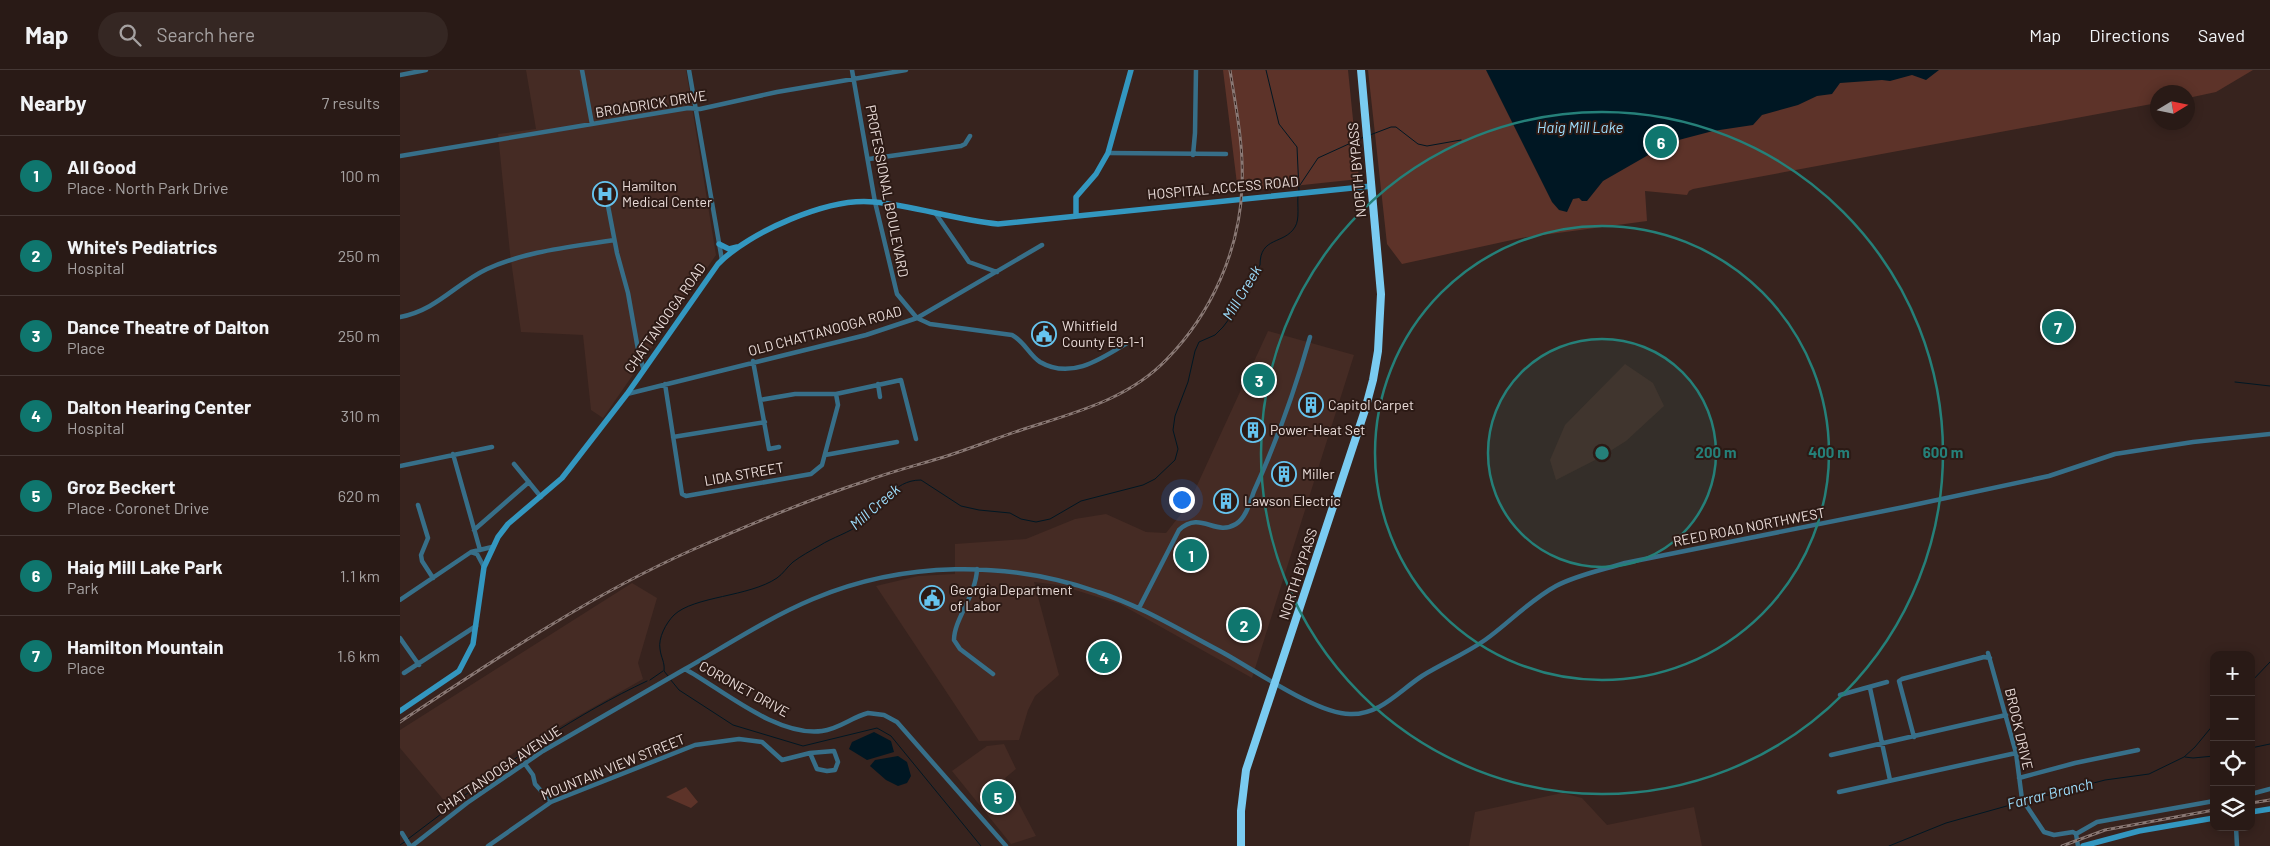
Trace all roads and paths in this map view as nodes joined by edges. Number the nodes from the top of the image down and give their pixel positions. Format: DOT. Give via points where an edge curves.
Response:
graph roads {
  1 [pos="426,70"];
  2 [pos="582,70"];
  3 [pos="689,70"];
  4 [pos="852,70"];
  5 [pos="906,70"];
  6 [pos="1131,70"];
  7 [pos="1196,70"];
  8 [pos="1361,70"];
  9 [pos="400,74"];
  10 [pos="853,79"];
  11 [pos="695,108"];
  12 [pos="592,124"];
  13 [pos="970,136"];
  14 [pos="1108,153"];
  15 [pos="1226,154"];
  16 [pos="1193,155"];
  17 [pos="400,156"];
  18 [pos="868,159"];
  19 [pos="604,185"];
  20 [pos="1372,186"];
  21 [pos="875,202"];
  22 [pos="936,214"];
  23 [pos="1076,216"];
  24 [pos="614,240"];
  25 [pos="719,244"];
  26 [pos="1042,245"];
  27 [pos="739,247"];
  28 [pos="722,260"];
  29 [pos="997,272"];
  30 [pos="400,317"];
  31 [pos="917,318"];
  32 [pos="1310,337"];
  33 [pos="1127,343"];
  34 [pos="753,361"];
  35 [pos="644,370"];
  36 [pos="665,384"];
  37 [pos="878,384"];
  38 [pos="627,394"];
  39 [pos="836,394"];
  40 [pos="880,397"];
  41 [pos="760,400"];
  42 [pos="765,422"];
  43 [pos="2270,434"];
  44 [pos="673,437"];
  45 [pos="916,439"];
  46 [pos="897,442"];
  47 [pos="492,447"];
  48 [pos="779,447"];
  49 [pos="453,454"];
  50 [pos="825,455"];
  51 [pos="514,464"];
  52 [pos="400,466"];
  53 [pos="529,482"];
  54 [pos="540,497"];
  55 [pos="418,505"];
  56 [pos="474,530"];
  57 [pos="492,547"];
  58 [pos="480,550"];
  59 [pos="471,552"];
  60 [pos="484,567"];
  61 [pos="978,569"];
  62 [pos="433,578"];
  63 [pos="400,600"];
  64 [pos="1139,608"];
  65 [pos="476,626"];
  66 [pos="400,638"];
  67 [pos="419,665"];
  68 [pos="685,669"];
  69 [pos="404,673"];
  70 [pos="993,674"];
  71 [pos="1275,682"];
  72 [pos="1887,682"];
  73 [pos="653,687"];
  74 [pos="1870,688"];
  75 [pos="1840,694"];
  76 [pos="400,711"];
  77 [pos="2006,715"];
  78 [pos="1914,737"];
  79 [pos="1882,744"];
  80 [pos="2138,750"];
  81 [pos="810,753"];
  82 [pos="2016,753"];
  83 [pos="1831,755"];
  84 [pos="525,764"];
  85 [pos="2019,778"];
  86 [pos="1890,780"];
  87 [pos="2270,788"];
  88 [pos="1840,792"];
  89 [pos="2255,793"];
  90 [pos="551,802"];
  91 [pos="2210,802"];
  92 [pos="2270,809"];
  93 [pos="2255,811"];
  94 [pos="2210,819"];
  95 [pos="2236,831"];
  96 [pos="402,833"];
  97 [pos="2076,834"];
  98 [pos="491,845"];
  99 [pos="411,846"];
  100 [pos="1006,846"];
  101 [pos="1241,846"];
  102 [pos="2078,846"];
  103 [pos="2083,846"];
  104 [pos="2237,846"];
  1 -- 9 [label="street"];
  2 -- 12 [label="street"];
  3 -- 11 [label="street"];
  4 -- 10 [label="street, PROFESSIONAL BOULEVARD"];
  5 -- 10 [label="street, BROADRICK DRIVE"];
  6 -- 14 [label="main road"];
  7 -- 16 [label="street"];
  8 -- 20 [label="highway, NORTH BYPASS"];
  10 -- 11 [label="street, BROADRICK DRIVE"];
  10 -- 18 [label="street, PROFESSIONAL BOULEVARD"];
  11 -- 12 [label="street, BROADRICK DRIVE"];
  11 -- 25 [label="street"];
  12 -- 17 [label="street, BROADRICK DRIVE"];
  13 -- 18 [label="street" via="961,146"];
  14 -- 16 [label="street"];
  14 -- 23 [label="main road" via="1096,174 1076,197"];
  15 -- 16 [label="street"];
  18 -- 21 [label="street, PROFESSIONAL BOULEVARD"];
  19 -- 24 [label="street"];
  20 -- 23 [label="main road, HOSPITAL ACCESS ROAD"];
  20 -- 71 [label="highway, NORTH BYPASS" via="1381,294 1374,380"];
  21 -- 22 [label="main road, CHATTANOOGA ROAD"];
  21 -- 27 [label="main road, CHATTANOOGA ROAD" via="840,204 816,211 764,232"];
  21 -- 31 [label="street, PROFESSIONAL BOULEVARD" via="897,294"];
  22 -- 23 [label="main road, CHATTANOOGA ROAD" via="998,224"];
  22 -- 29 [label="street" via="969,262"];
  24 -- 30 [label="street" via="529,255 498,264 465,281 429,308"];
  24 -- 35 [label="street"];
  25 -- 27 [label="main road" via="729,250"];
  25 -- 28 [label="street"];
  26 -- 29 [label="street, OLD CHATTANOOGA ROAD"];
  27 -- 28 [label="main road, CHATTANOOGA ROAD"];
  28 -- 35 [label="main road, CHATTANOOGA ROAD"];
  29 -- 31 [label="street, OLD CHATTANOOGA ROAD"];
  31 -- 33 [label="street" via="930,324 1012,335 1041,362 1062,368 1085,367"];
  31 -- 34 [label="street, OLD CHATTANOOGA ROAD" via="866,335"];
  32 -- 64 [label="street" via="1280,431 1242,518 1223,528 1197,521 1182,527"];
  34 -- 36 [label="street, OLD CHATTANOOGA ROAD"];
  34 -- 41 [label="street"];
  35 -- 38 [label="main road, CHATTANOOGA ROAD"];
  36 -- 38 [label="street, OLD CHATTANOOGA ROAD"];
  36 -- 44 [label="street"];
  37 -- 39 [label="street"];
  37 -- 40 [label="street"];
  37 -- 45 [label="street" via="901,380"];
  38 -- 54 [label="main road, CHATTANOOGA ROAD" via="562,478"];
  39 -- 41 [label="street" via="795,394"];
  39 -- 50 [label="street" via="838,405"];
  41 -- 42 [label="street"];
  42 -- 44 [label="street"];
  42 -- 48 [label="street" via="769,449"];
  43 -- 71 [label="street, REED ROAD NORTHWEST" via="2114,454 2049,476 1597,571 1569,580 1540,595 1486,639 1424,675 1376,709 1363,713 1346,714 1330,710"];
  44 -- 50 [label="street, LIDA STREET" via="682,494 686,496 811,474 822,465"];
  46 -- 50 [label="street"];
  47 -- 49 [label="street"];
  49 -- 52 [label="street"];
  49 -- 56 [label="street"];
  51 -- 53 [label="street"];
  53 -- 54 [label="street"];
  53 -- 56 [label="street"];
  54 -- 57 [label="main road, CHATTANOOGA ROAD" via="508,524"];
  55 -- 62 [label="street" via="428,538 421,558"];
  56 -- 58 [label="street"];
  57 -- 58 [label="street"];
  57 -- 60 [label="main road, CHATTANOOGA ROAD"];
  58 -- 59 [label="street"];
  59 -- 60 [label="street" via="478,554"];
  59 -- 62 [label="street"];
  60 -- 65 [label="main road, CHATTANOOGA ROAD"];
  61 -- 64 [label="street" via="1055,579"];
  61 -- 68 [label="street" via="915,572 831,592 774,618"];
  61 -- 70 [label="street" via="974,591 955,629 954,640 960,649"];
  62 -- 63 [label="street"];
  64 -- 71 [label="street"];
  65 -- 67 [label="street"];
  65 -- 76 [label="main road, CHATTANOOGA ROAD" via="473,644 459,671"];
  66 -- 67 [label="street"];
  67 -- 69 [label="street"];
  68 -- 73 [label="street, CORONET DRIVE"];
  68 -- 100 [label="street, CORONET DRIVE" via="774,722 799,730 823,731 868,713 890,717 913,738"];
  71 -- 101 [label="highway, NORTH BYPASS" via="1246,770"];
  72 -- 74 [label="street"];
  73 -- 84 [label="street, CHATTANOOGA AVENUE"];
  74 -- 75 [label="street"];
  74 -- 79 [label="street"];
  77 -- 78 [label="street"];
  77 -- 78 [label="street, BROCK DRIVE" via="1989,656 1984,657 1899,681"];
  77 -- 82 [label="street, BROCK DRIVE"];
  78 -- 79 [label="street"];
  79 -- 83 [label="street"];
  79 -- 86 [label="street"];
  80 -- 85 [label="street"];
  81 -- 81 [label="street, MOUNTAIN VIEW STREET" via="834,751 838,762 835,770 816,769"];
  81 -- 90 [label="street, MOUNTAIN VIEW STREET" via="782,760 762,742 739,739 695,745"];
  82 -- 85 [label="street, BROCK DRIVE"];
  82 -- 86 [label="street"];
  84 -- 90 [label="street" via="534,775 535,784"];
  84 -- 99 [label="street, CHATTANOOGA AVENUE" via="466,803"];
  85 -- 97 [label="street, BROCK DRIVE" via="2022,799 2044,832"];
  86 -- 88 [label="street"];
  87 -- 89 [label="street"];
  90 -- 98 [label="street, MOUNTAIN VIEW STREET"];
  91 -- 97 [label="street" via="2097,822"];
  92 -- 93 [label="main road"];
  94 -- 103 [label="main road" via="2139,831"];
  95 -- 104 [label="street"];
  96 -- 99 [label="street"];
  97 -- 102 [label="street"];
}
